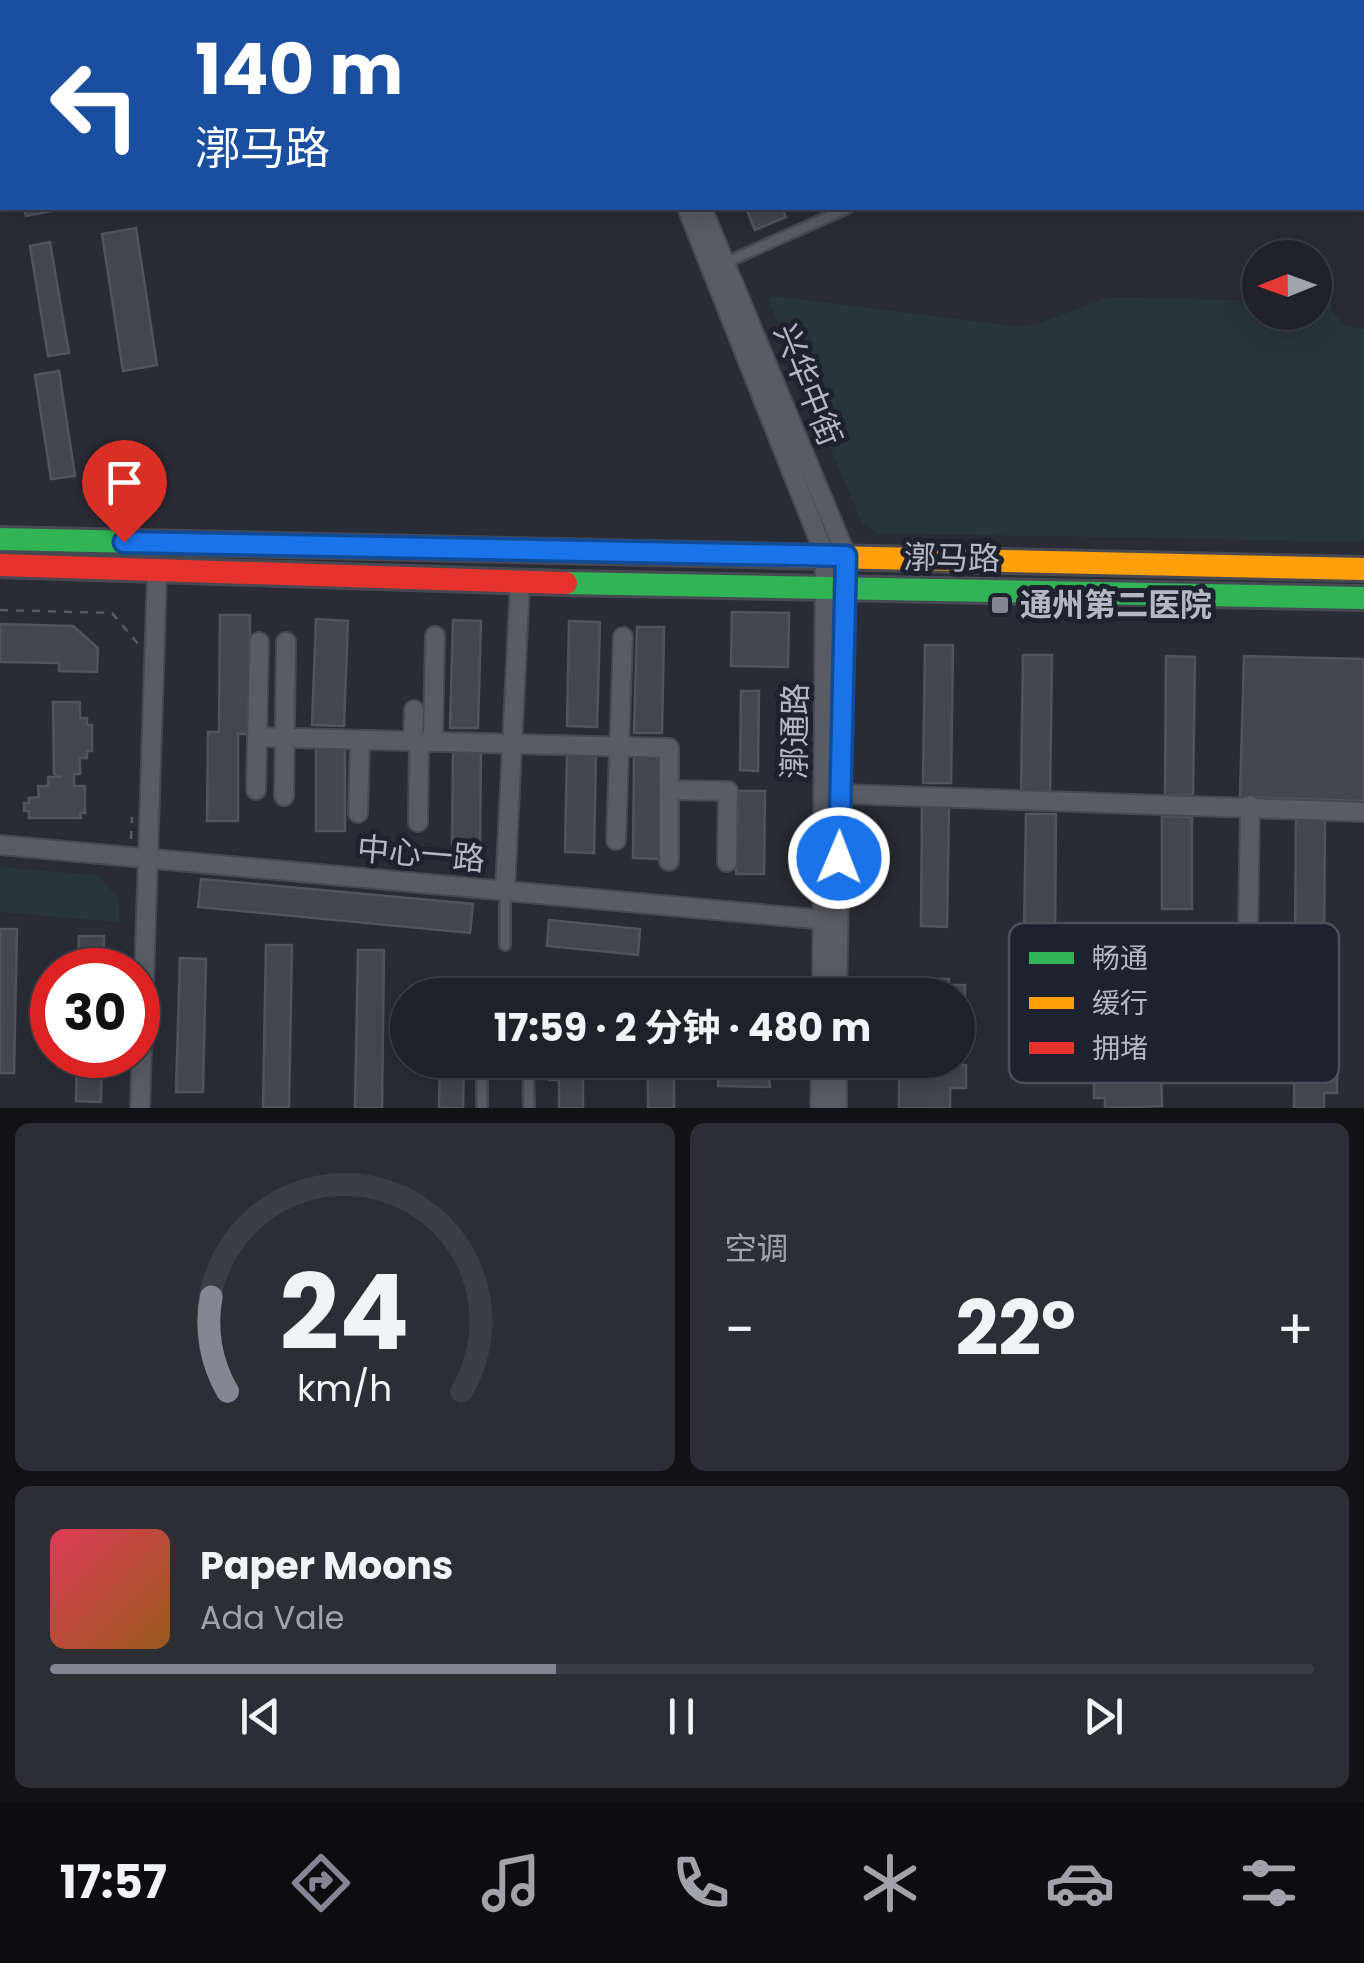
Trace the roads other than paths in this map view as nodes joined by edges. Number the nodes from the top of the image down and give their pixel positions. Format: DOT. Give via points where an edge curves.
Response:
graph roads {
  1 [pos="688,210"];
  2 [pos="703,210"];
  3 [pos="843,210"];
  4 [pos="724,263"];
  5 [pos="0,539"];
  6 [pos="835,555"];
  7 [pos="0,565"];
  8 [pos="1364,569"];
  9 [pos="157,572"];
  10 [pos="520,582"];
  11 [pos="836,588"];
  12 [pos="1364,598"];
  13 [pos="435,636"];
  14 [pos="623,637"];
  15 [pos="259,642"];
  16 [pos="286,642"];
  17 [pos="414,710"];
  18 [pos="257,737"];
  19 [pos="285,738"];
  20 [pos="360,740"];
  21 [pos="422,741"];
  22 [pos="512,744"];
  23 [pos="618,748"];
  24 [pos="256,790"];
  25 [pos="669,790"];
  26 [pos="840,794"];
  27 [pos="284,796"];
  28 [pos="1250,806"];
  29 [pos="1364,812"];
  30 [pos="358,813"];
  31 [pos="418,822"];
  32 [pos="616,840"];
  33 [pos="0,846"];
  34 [pos="150,860"];
  35 [pos="669,861"];
  36 [pos="727,862"];
  37 [pos="505,892"];
  38 [pos="830,920"];
  39 [pos="1248,923"];
  40 [pos="506,945"];
  41 [pos="824,978"];
  42 [pos="835,978"];
  43 [pos="482,1078"];
  44 [pos="528,1078"];
  45 [pos="820,1078"];
  46 [pos="837,1078"];
  47 [pos="140,1108"];
  48 [pos="482,1108"];
  49 [pos="529,1108"];
  50 [pos="820,1108"];
  51 [pos="837,1108"];
  1 -- 6 [label="street, 兴华中街"];
  2 -- 4 [label="street, 兴华中街"];
  3 -- 4 [label="lane"];
  4 -- 6 [label="street, 兴华中街"];
  5 -- 6 [label="main road, 漷马路"];
  6 -- 8 [label="main road, 漷马路"];
  6 -- 11 [label="street, 兴华中街"];
  7 -- 9 [label="main road, 漷马路"];
  9 -- 10 [label="main road, 漷马路"];
  9 -- 34 [label="street"];
  10 -- 11 [label="main road, 漷马路"];
  10 -- 22 [label="street"];
  11 -- 12 [label="main road, 漷马路"];
  11 -- 26 [label="street, 漷通路"];
  11 -- 38 [label="street, 漷通路"];
  13 -- 21 [label="street"];
  14 -- 23 [label="street"];
  15 -- 18 [label="street"];
  16 -- 19 [label="street"];
  17 -- 21 [label="street"];
  18 -- 19 [label="street"];
  18 -- 24 [label="street"];
  19 -- 20 [label="street"];
  19 -- 27 [label="street"];
  20 -- 21 [label="street"];
  20 -- 30 [label="street"];
  21 -- 22 [label="street"];
  21 -- 31 [label="street"];
  22 -- 23 [label="street"];
  22 -- 37 [label="street"];
  23 -- 25 [label="street" via="669,748"];
  23 -- 32 [label="street"];
  25 -- 35 [label="street"];
  25 -- 36 [label="street" via="728,790"];
  26 -- 28 [label="street"];
  26 -- 38 [label="street, 漷通路"];
  28 -- 29 [label="street"];
  28 -- 39 [label="street"];
  33 -- 34 [label="street, 中心一路"];
  34 -- 37 [label="street, 中心一路"];
  34 -- 47 [label="street"];
  37 -- 38 [label="street, 中心一路"];
  37 -- 40 [label="lane"];
  38 -- 41 [label="street, 漷通路"];
  38 -- 42 [label="street, 漷通路"];
  43 -- 48 [label="lane"];
  44 -- 49 [label="lane"];
  45 -- 50 [label="street"];
  46 -- 51 [label="street"];
}
